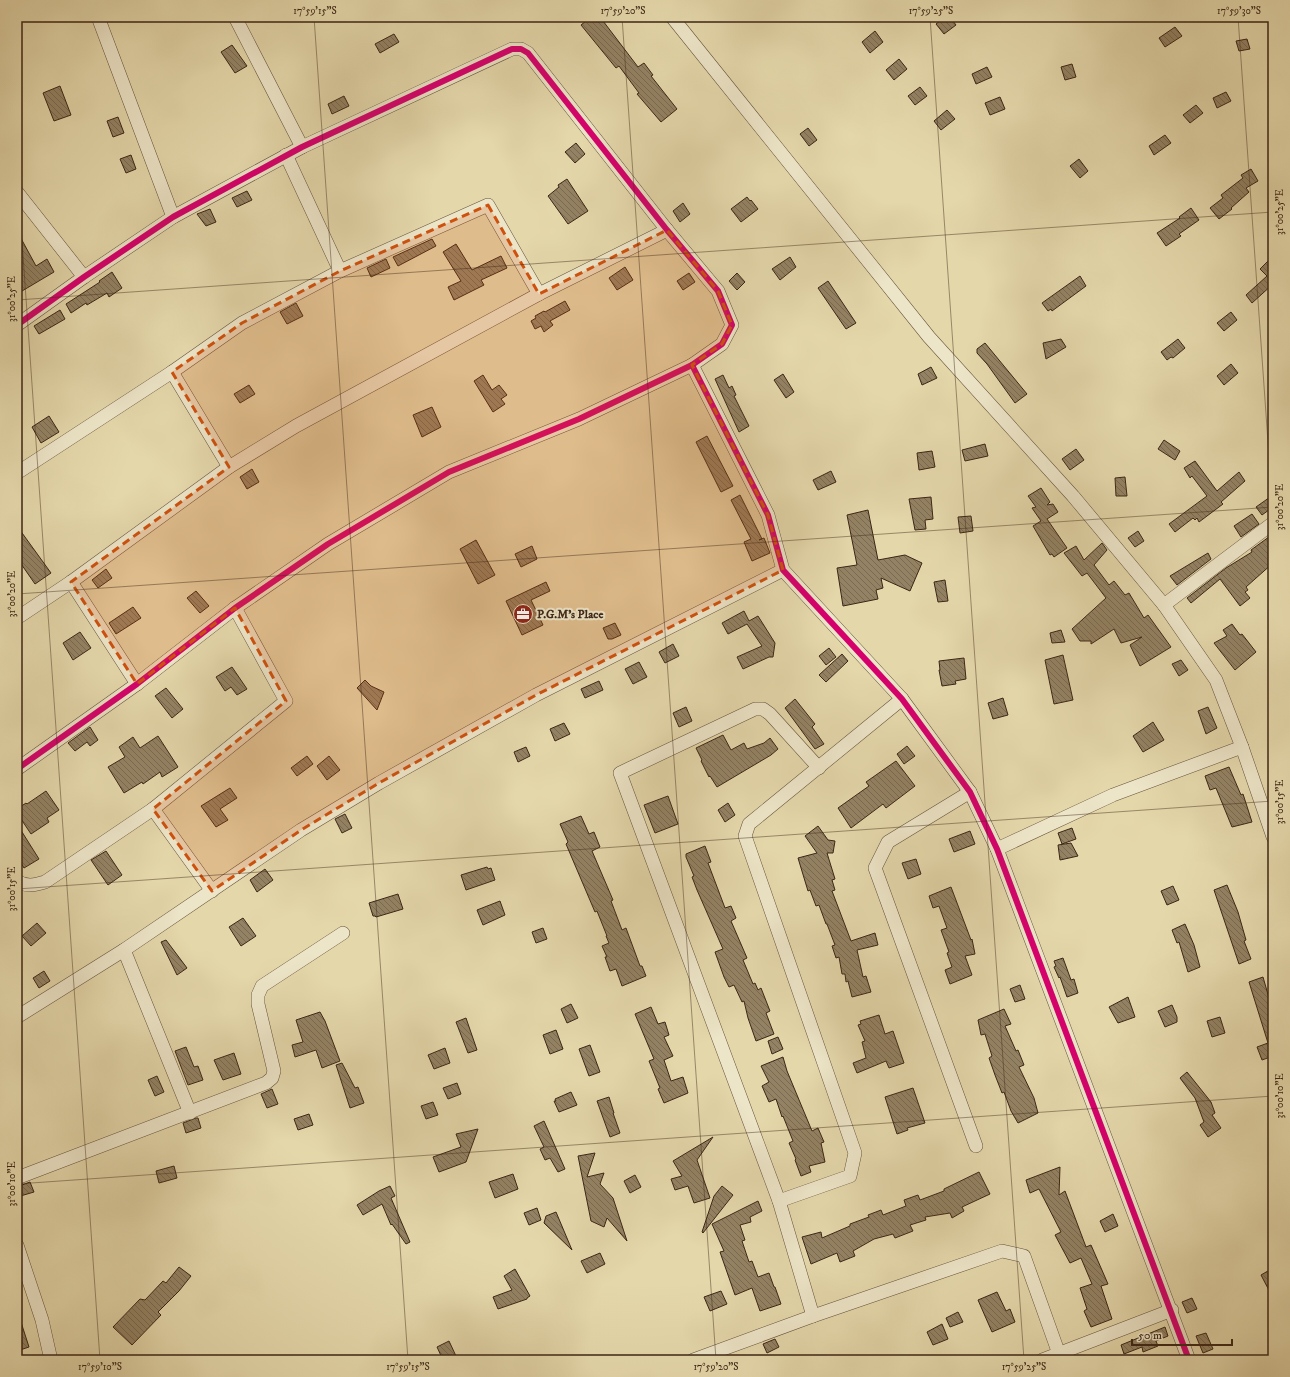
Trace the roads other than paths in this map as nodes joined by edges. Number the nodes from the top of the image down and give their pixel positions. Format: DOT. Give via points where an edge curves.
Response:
graph roads {
  1 [pos="98,17"];
  2 [pos="235,17"];
  3 [pos="672,17"];
  4 [pos="302,147"];
  5 [pos="286,155"];
  6 [pos="17,192"];
  7 [pos="173,217"];
  8 [pos="667,230"];
  9 [pos="340,271"];
  10 [pos="84,277"];
  11 [pos="539,294"];
  12 [pos="17,325"];
  13 [pos="692,365"];
  14 [pos="172,372"];
  15 [pos="229,467"];
  16 [pos="17,473"];
  17 [pos="1273,523"];
  18 [pos="783,570"];
  19 [pos="70,582"];
  20 [pos="1164,605"];
  21 [pos="235,608"];
  22 [pos="17,618"];
  23 [pos="137,684"];
  24 [pos="902,699"];
  25 [pos="1242,747"];
  26 [pos="819,768"];
  27 [pos="17,769"];
  28 [pos="970,792"];
  29 [pos="153,809"];
  30 [pos="1273,837"];
  31 [pos="997,849"];
  32 [pos="17,881"];
  33 [pos="212,890"];
  34 [pos="343,933"];
  35 [pos="124,950"];
  36 [pos="17,1017"];
  37 [pos="190,1113"];
  38 [pos="976,1146"];
  39 [pos="17,1178"];
  40 [pos="779,1201"];
  41 [pos="17,1245"];
  42 [pos="1172,1310"];
  43 [pos="813,1316"];
  44 [pos="1059,1354"];
  45 [pos="51,1360"];
  46 [pos="693,1360"];
  47 [pos="1042,1360"];
  48 [pos="1190,1360"];
  1 -- 7 [label="street"];
  2 -- 4 [label="street"];
  3 -- 20 [label="street" via="929,337 1072,496"];
  4 -- 5 [label="street"];
  4 -- 8 [label="street" via="512,49 521,49 528,53"];
  5 -- 7 [label="street"];
  5 -- 9 [label="street"];
  6 -- 10 [label="street"];
  7 -- 10 [label="street"];
  8 -- 11 [label="street"];
  8 -- 13 [label="street" via="718,291 732,325 722,344"];
  9 -- 11 [label="street" via="488,205"];
  9 -- 14 [label="street" via="242,323"];
  10 -- 12 [label="street"];
  11 -- 15 [label="street" via="296,426"];
  13 -- 18 [label="street" via="768,515"];
  13 -- 21 [label="street" via="579,419 449,472 328,544"];
  14 -- 15 [label="street"];
  14 -- 16 [label="street"];
  15 -- 19 [label="street"];
  17 -- 20 [label="street"];
  18 -- 24 [label="street"];
  18 -- 33 [label="street" via="536,695 379,783 301,830"];
  19 -- 22 [label="street"];
  19 -- 23 [label="street"];
  20 -- 25 [label="street" via="1216,680"];
  21 -- 23 [label="street"];
  21 -- 29 [label="street" via="286,701"];
  23 -- 27 [label="street"];
  24 -- 26 [label="street"];
  24 -- 28 [label="street"];
  25 -- 30 [label="street"];
  25 -- 31 [label="street" via="1113,795"];
  26 -- 40 [label="street" via="749,824 745,836 855,1153 850,1176"];
  26 -- 40 [label="street" via="770,714 763,709 755,709 620,773"];
  28 -- 31 [label="street"];
  28 -- 38 [label="street" via="888,842 876,868"];
  29 -- 32 [label="street" via="45,882 32,886"];
  29 -- 33 [label="street"];
  31 -- 42 [label="street"];
  33 -- 35 [label="street"];
  34 -- 37 [label="street" via="262,986 258,1004 274,1071 272,1078 266,1083"];
  35 -- 36 [label="street"];
  35 -- 37 [label="street"];
  37 -- 39 [label="street"];
  40 -- 43 [label="street"];
  41 -- 45 [label="street" via="42,1320"];
  42 -- 44 [label="street"];
  42 -- 48 [label="street"];
  43 -- 44 [label="street" via="1002,1251 1024,1256"];
  43 -- 46 [label="street"];
  44 -- 47 [label="street"];
}
